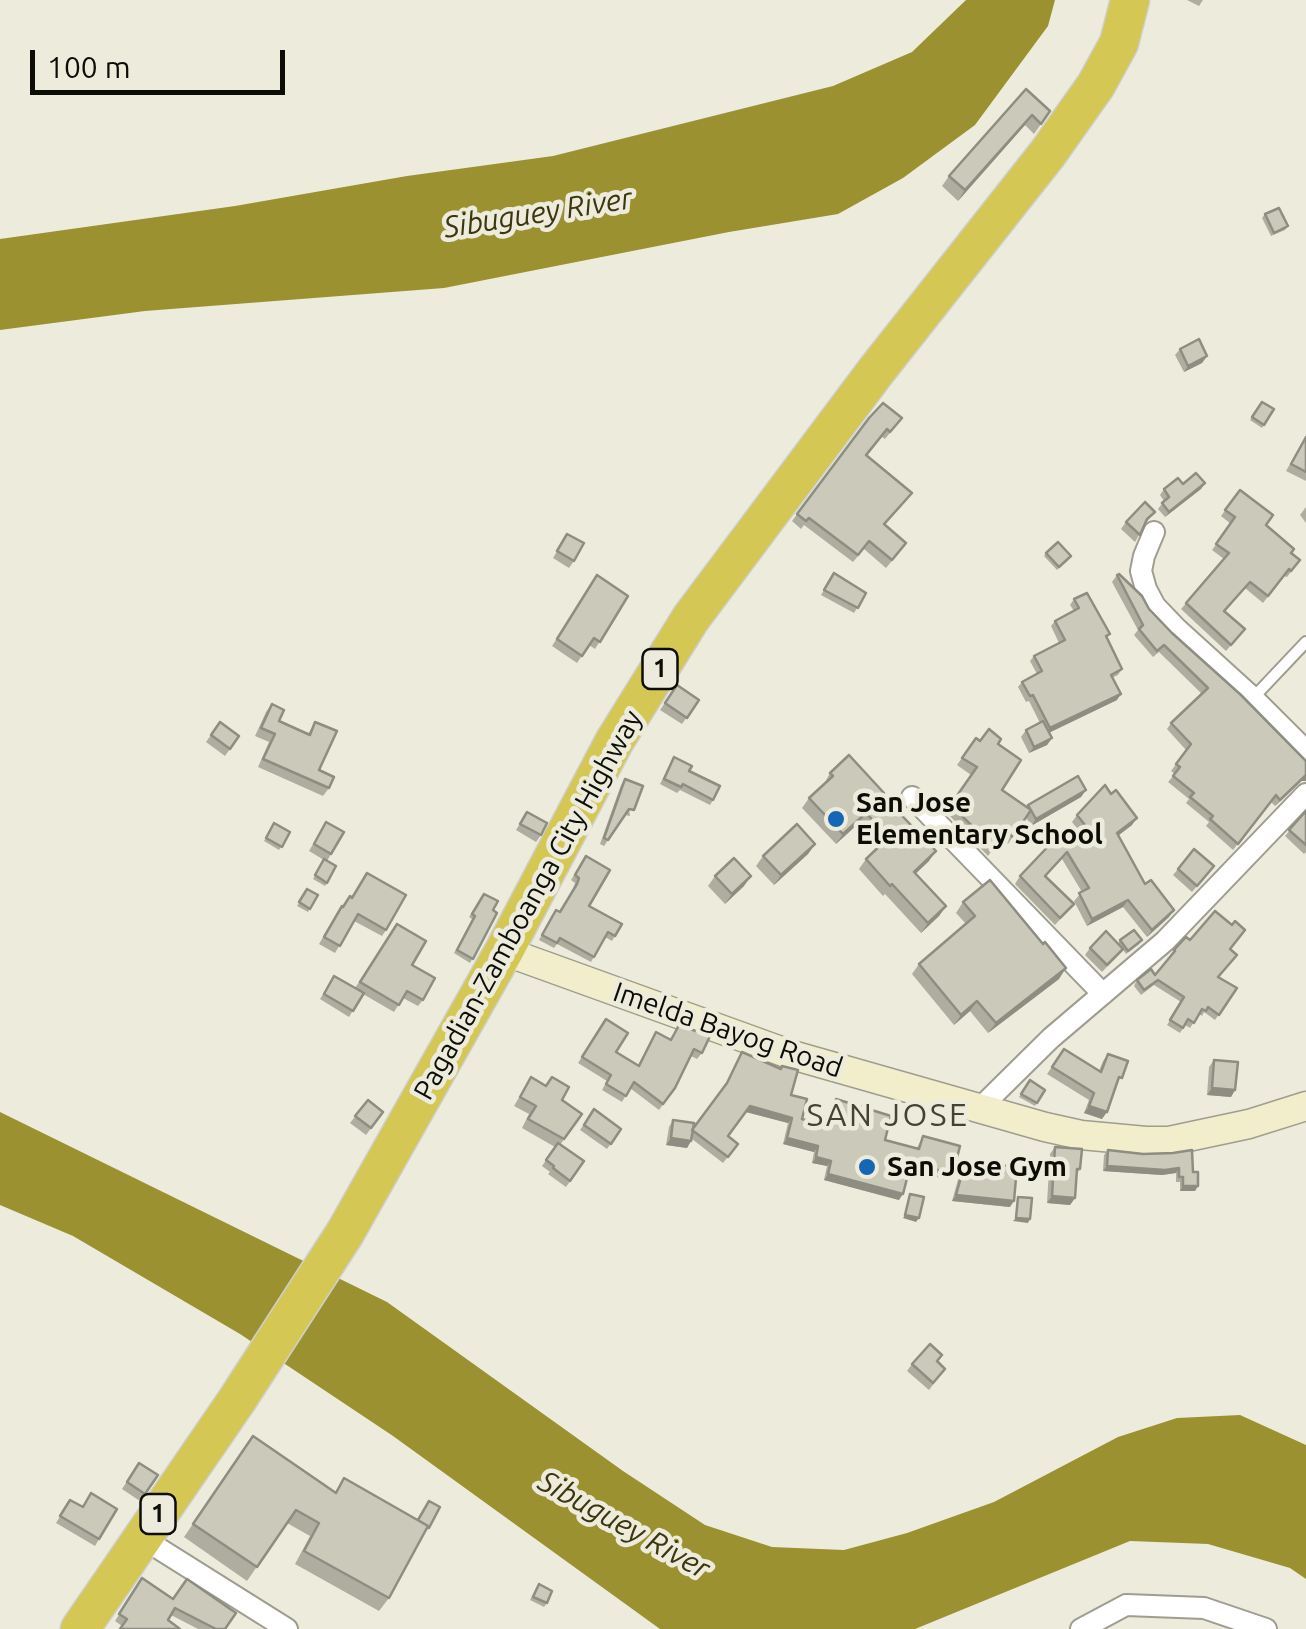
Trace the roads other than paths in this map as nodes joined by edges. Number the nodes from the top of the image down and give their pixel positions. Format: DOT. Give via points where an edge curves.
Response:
graph roads {
  1 [pos="1130,0"];
  2 [pos="1154,532"];
  3 [pos="1304,648"];
  4 [pos="1253,698"];
  5 [pos="1306,752"];
  6 [pos="1306,794"];
  7 [pos="912,798"];
  8 [pos="504,951"];
  9 [pos="1103,994"];
  10 [pos="1306,1106"];
  11 [pos="980,1108"];
  12 [pos="142,1538"];
  13 [pos="80,1629"];
  14 [pos="287,1629"];
  15 [pos="1081,1629"];
  16 [pos="1266,1629"];
  1 -- 8 [label="highway, Pagadian-Zamboanga City Highway / 1" via="1120,43 1048,153 691,618 614,742"];
  2 -- 4 [label="street" via="1141,571 1155,606"];
  3 -- 4 [label="lane"];
  4 -- 5 [label="street"];
  6 -- 9 [label="street" via="1165,940"];
  7 -- 9 [label="street"];
  8 -- 11 [label="main road, Imelda Bayog Road" via="792,1056"];
  8 -- 12 [label="highway, Pagadian-Zamboanga City Highway / 1" via="344,1233"];
  9 -- 11 [label="street"];
  10 -- 11 [label="main road, Imelda Bayog Road" via="1204,1135 1146,1142 1082,1135"];
  12 -- 13 [label="highway, Pagadian-Zamboanga City Highway / 1"];
  12 -- 14 [label="street"];
  15 -- 16 [label="street" via="1126,1605 1204,1608"];
}
